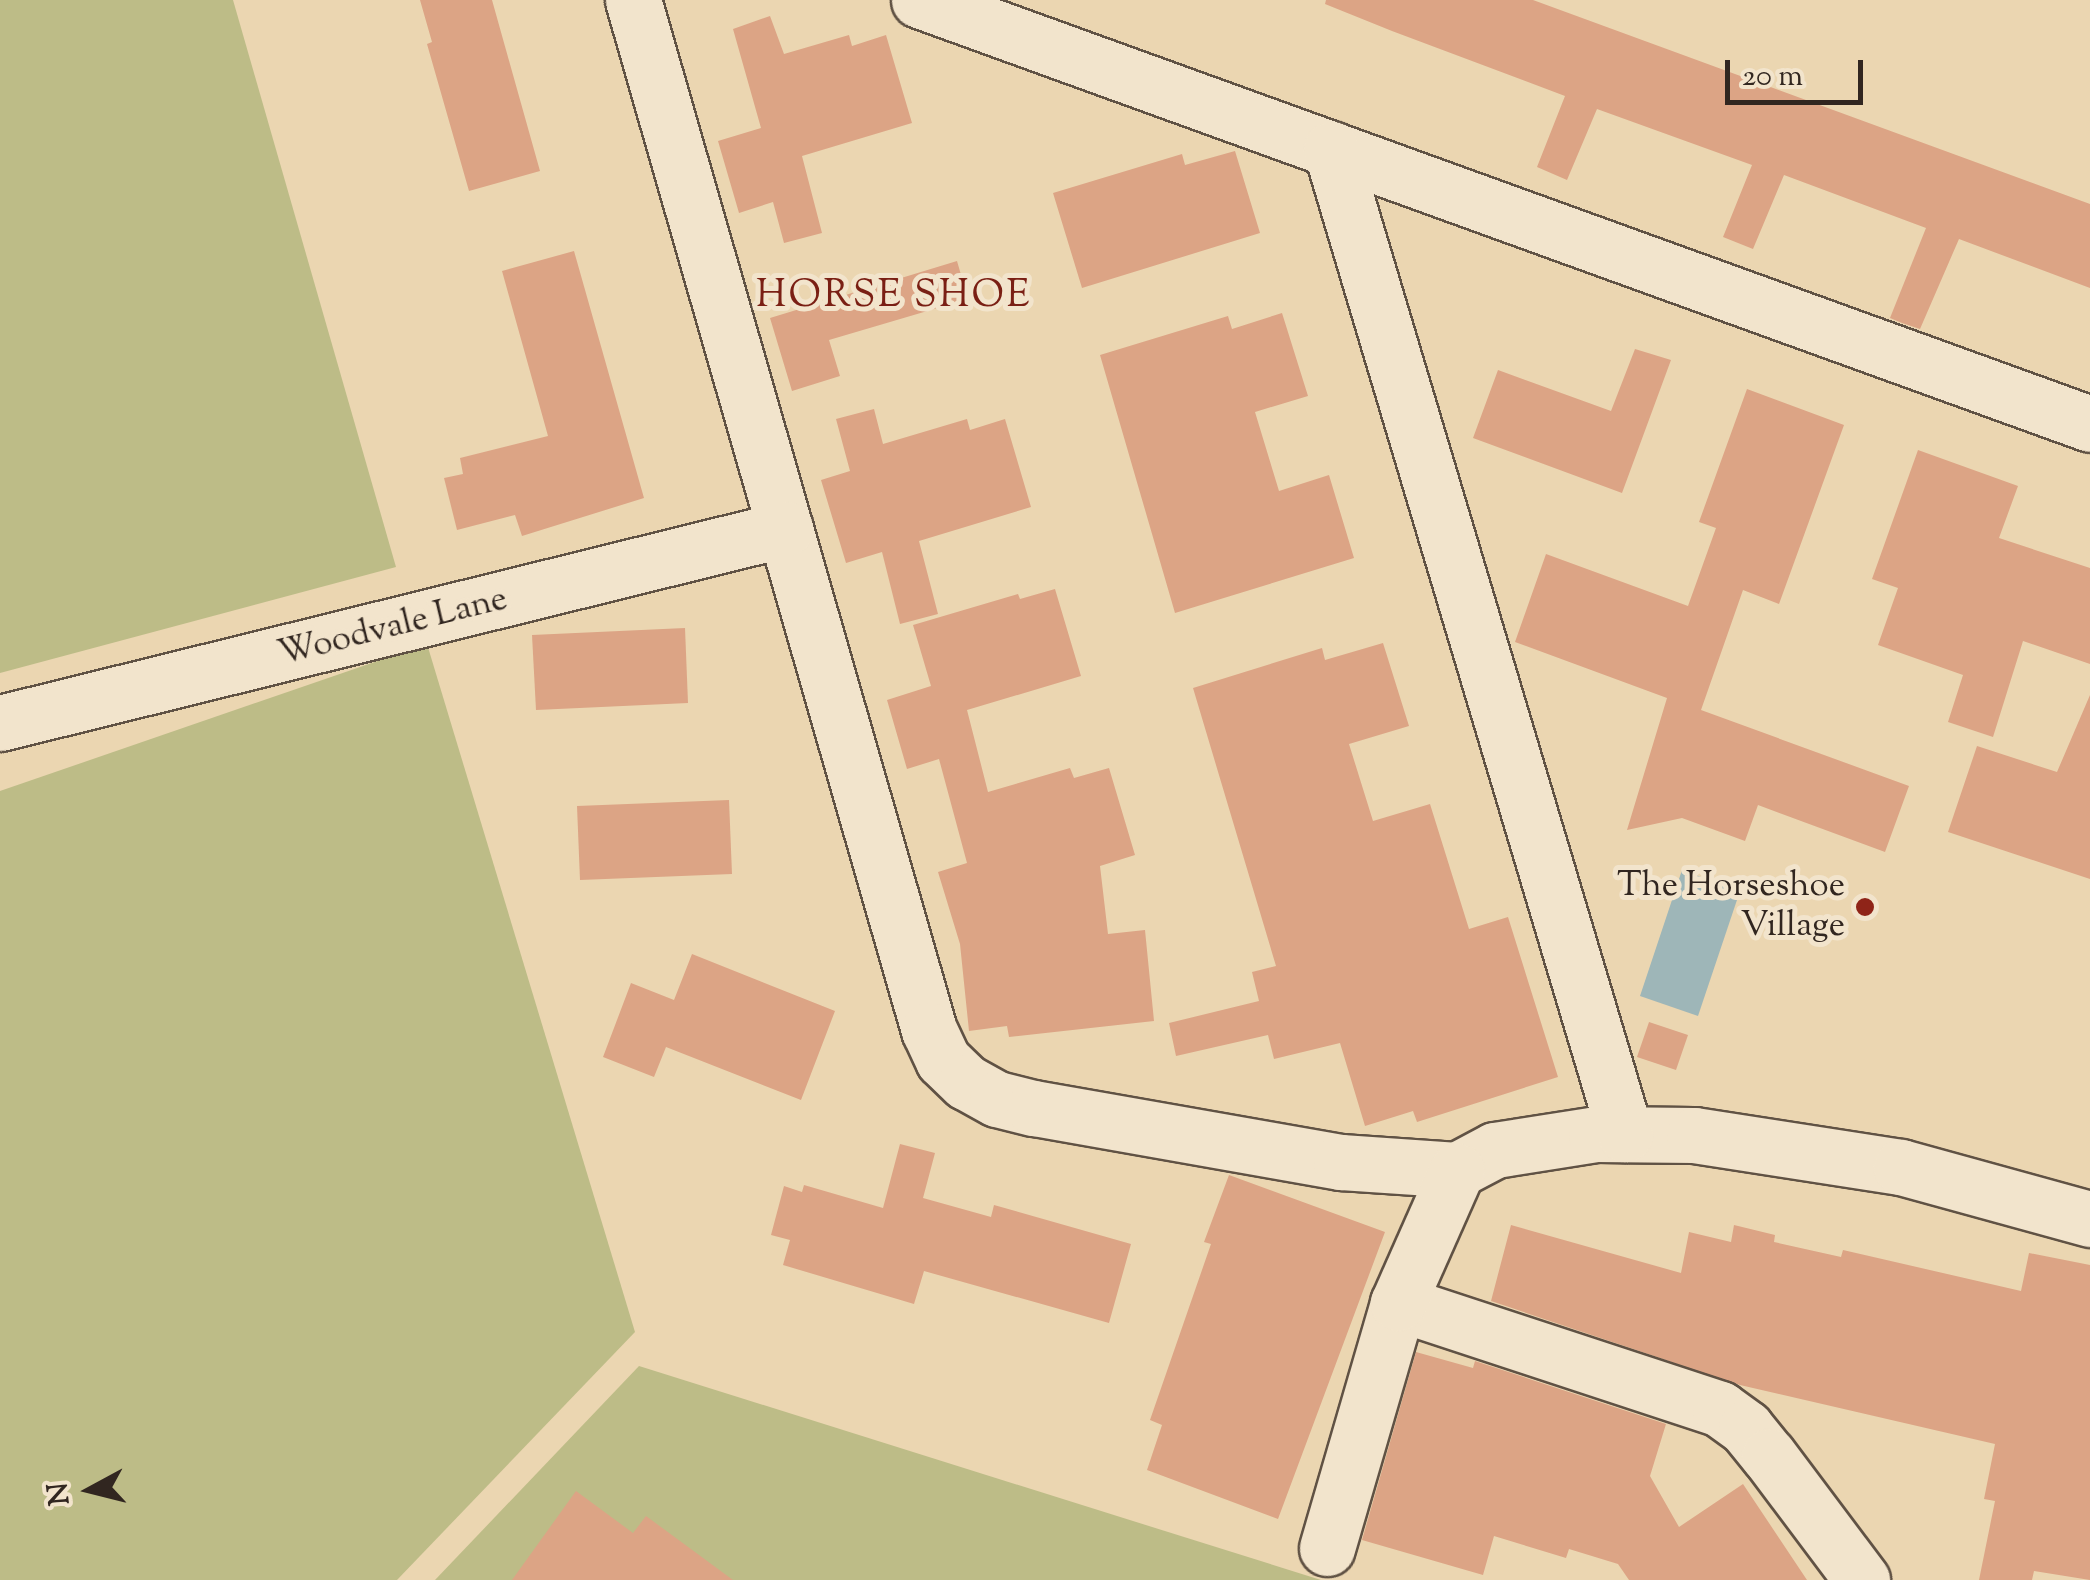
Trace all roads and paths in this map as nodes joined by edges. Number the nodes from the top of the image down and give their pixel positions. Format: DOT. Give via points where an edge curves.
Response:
graph roads {
  1 [pos="633,0"];
  2 [pos="919,0"];
  3 [pos="1331,149"];
  4 [pos="2090,424"];
  5 [pos="785,529"];
  6 [pos="0,723"];
  7 [pos="1626,1134"];
  8 [pos="1457,1170"];
  9 [pos="2090,1219"];
  10 [pos="1398,1302"];
  11 [pos="1327,1548"];
  12 [pos="1862,1580"];
  1 -- 5 [label="street"];
  2 -- 3 [label="street"];
  3 -- 4 [label="street"];
  3 -- 7 [label="street"];
  5 -- 6 [label="street, Woodvale Lane"];
  5 -- 8 [label="street" via="929,1030 943,1060 966,1082 997,1098 1053,1111 1341,1162"];
  7 -- 8 [label="street" via="1495,1150"];
  7 -- 9 [label="street" via="1694,1135 1901,1167"];
  8 -- 10 [label="street"];
  10 -- 11 [label="street"];
  10 -- 12 [label="street" via="1720,1409 1746,1428"];
}
